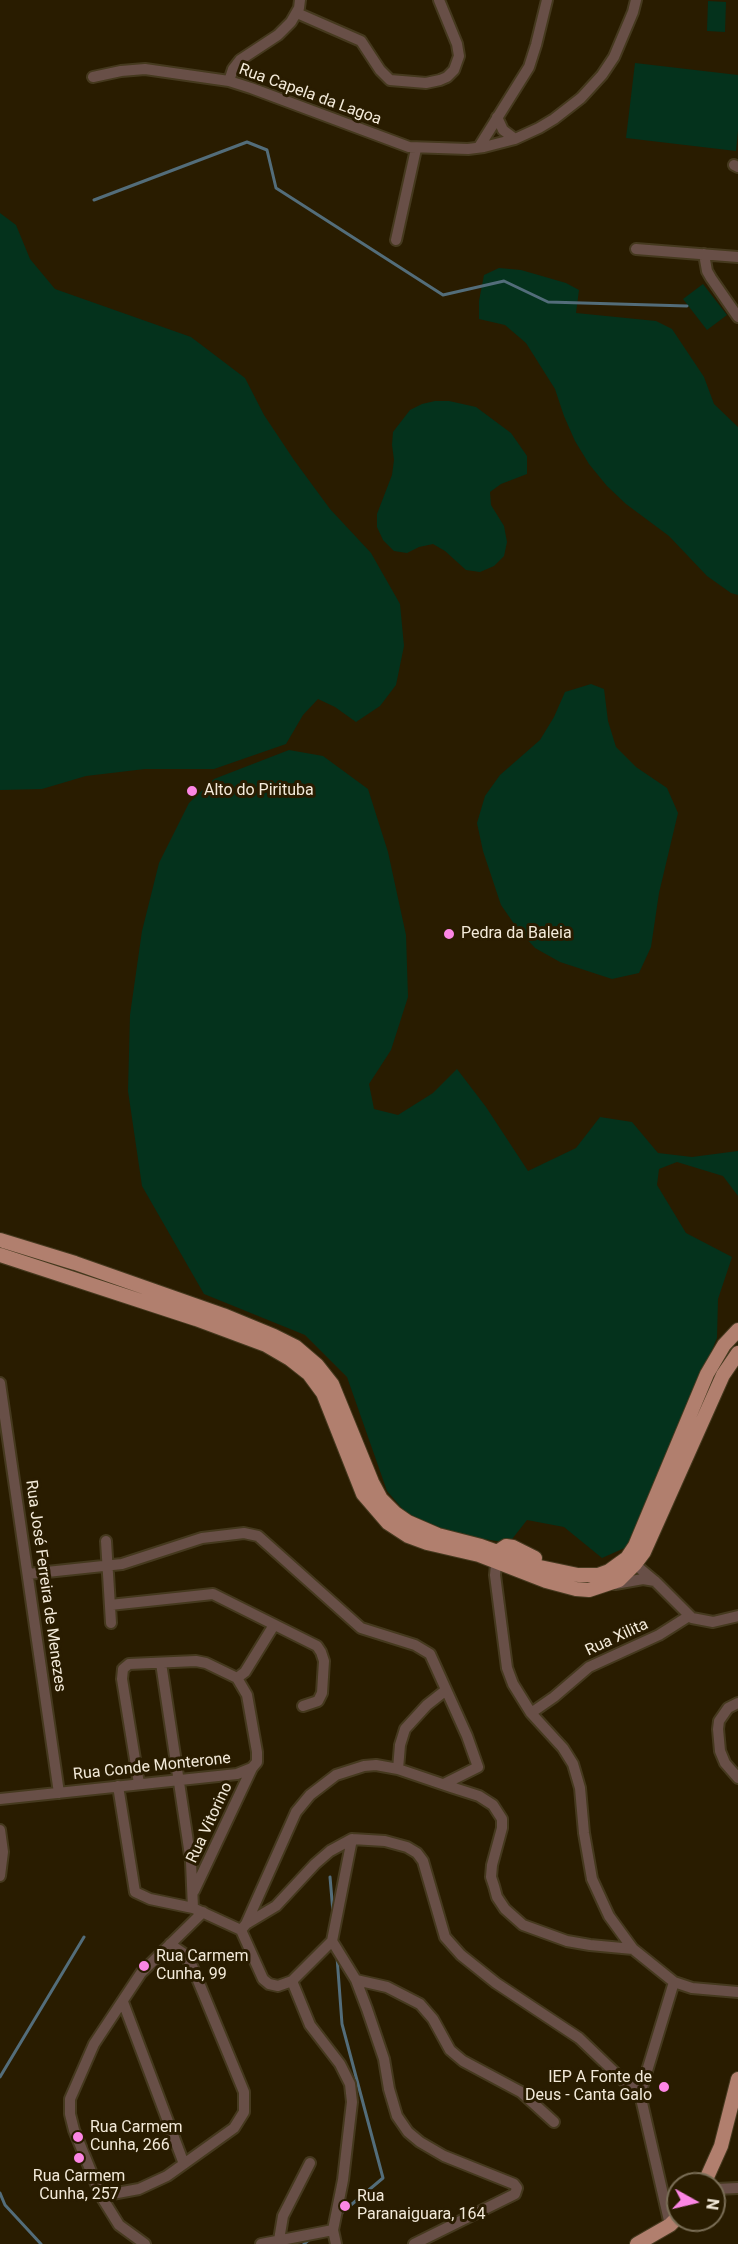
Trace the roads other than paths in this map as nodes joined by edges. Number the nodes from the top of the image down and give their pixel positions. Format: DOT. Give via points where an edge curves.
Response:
graph roads {
  1 [pos="300,0"];
  2 [pos="439,0"];
  3 [pos="547,0"];
  4 [pos="636,0"];
  5 [pos="297,13"];
  6 [pos="93,77"];
  7 [pos="229,81"];
  8 [pos="497,117"];
  9 [pos="515,139"];
  10 [pos="479,147"];
  11 [pos="416,148"];
  12 [pos="396,240"];
  13 [pos="636,249"];
  14 [pos="704,254"];
  15 [pos="738,257"];
  16 [pos="738,317"];
  17 [pos="0,1240"];
  18 [pos="0,1255"];
  19 [pos="738,1330"];
  20 [pos="738,1353"];
  21 [pos="0,1383"];
  22 [pos="106,1541"];
  23 [pos="497,1557"];
  24 [pos="631,1561"];
  25 [pos="107,1567"];
  26 [pos="28,1574"];
  27 [pos="656,1582"];
  28 [pos="605,1586"];
  29 [pos="110,1605"];
  30 [pos="738,1616"];
  31 [pos="690,1617"];
  32 [pos="111,1623"];
  33 [pos="274,1625"];
  34 [pos="161,1663"];
  35 [pos="237,1677"];
  36 [pos="446,1690"];
  37 [pos="738,1703"];
  38 [pos="303,1706"];
  39 [pos="531,1713"];
  40 [pos="252,1768"];
  41 [pos="398,1768"];
  42 [pos="738,1778"];
  43 [pos="178,1779"];
  44 [pos="139,1784"];
  45 [pos="444,1784"];
  46 [pos="118,1786"];
  47 [pos="59,1793"];
  48 [pos="0,1799"];
  49 [pos="0,1830"];
  50 [pos="352,1839"];
  51 [pos="0,1876"];
  52 [pos="194,1892"];
  53 [pos="198,1910"];
  54 [pos="244,1927"];
  55 [pos="332,1941"];
  56 [pos="170,1944"];
  57 [pos="633,1949"];
  58 [pos="356,1980"];
  59 [pos="292,1981"];
  60 [pos="674,1982"];
  61 [pos="738,1992"];
  62 [pos="123,2002"];
  63 [pos="738,2079"];
  64 [pos="640,2094"];
  65 [pos="554,2122"];
  66 [pos="310,2163"];
  67 [pos="184,2164"];
  68 [pos="714,2172"];
  69 [pos="666,2191"];
  70 [pos="101,2196"];
  71 [pos="666,2227"];
  72 [pos="333,2230"];
  73 [pos="279,2240"];
  74 [pos="645,2242"];
  75 [pos="145,2244"];
  76 [pos="261,2244"];
  77 [pos="336,2244"];
  78 [pos="414,2244"];
  1 -- 5 [label="street"];
  2 -- 5 [label="street" via="459,56 447,76 426,83 390,80 361,41"];
  3 -- 8 [label="street" via="529,67"];
  4 -- 9 [label="street, Rua Capela da Lagoa" via="614,57 595,84 554,119"];
  5 -- 7 [label="street" via="278,35 240,60"];
  6 -- 7 [label="street, Rua Capela da Lagoa" via="145,69"];
  7 -- 11 [label="street, Rua Capela da Lagoa"];
  8 -- 9 [label="street"];
  8 -- 10 [label="street"];
  9 -- 10 [label="street, Rua Capela da Lagoa"];
  10 -- 11 [label="street, Rua Capela da Lagoa"];
  11 -- 12 [label="street"];
  13 -- 14 [label="street"];
  14 -- 15 [label="street"];
  14 -- 16 [label="street" via="707,271"];
  17 -- 23 [label="main road" via="223,1315 296,1347 332,1384 372,1482 395,1513 438,1535"];
  18 -- 23 [label="main road" via="196,1318 266,1345 290,1359 309,1374 323,1393 363,1494 379,1515 408,1536"];
  19 -- 24 [label="main road" via="707,1374"];
  20 -- 24 [label="main road" via="723,1375 644,1552"];
  21 -- 26 [label="street, Rua José Ferreira de Menezes"];
  22 -- 25 [label="street"];
  23 -- 24 [label="main road" via="501,1548 513,1546 578,1575 598,1575"];
  23 -- 28 [label="main road" via="564,1587 589,1590"];
  23 -- 39 [label="street" via="495,1575 507,1668"];
  24 -- 27 [label="street"];
  24 -- 28 [label="main road" via="619,1581"];
  25 -- 26 [label="street"];
  25 -- 29 [label="street"];
  25 -- 36 [label="street" via="202,1538 252,1533 361,1628 415,1645 430,1654"];
  26 -- 47 [label="street, Rua José Ferreira de Menezes"];
  27 -- 28 [label="street" via="643,1579"];
  27 -- 31 [label="street"];
  29 -- 32 [label="street"];
  29 -- 33 [label="street" via="213,1594"];
  30 -- 31 [label="street" via="712,1622"];
  31 -- 39 [label="street, Rua Xilita" via="589,1667"];
  33 -- 35 [label="street" via="245,1672"];
  33 -- 38 [label="street" via="317,1646 321,1652 321,1697"];
  34 -- 35 [label="street" via="196,1661"];
  34 -- 43 [label="street"];
  34 -- 44 [label="street" via="129,1664 123,1669"];
  35 -- 40 [label="street, Rua Conde Monterone" via="247,1695 257,1752"];
  36 -- 41 [label="street" via="405,1729"];
  36 -- 45 [label="street" via="478,1767"];
  37 -- 42 [label="street" via="724,1713 718,1729 720,1751"];
  39 -- 57 [label="street" via="573,1764 592,1879 609,1916"];
  40 -- 43 [label="street, Rua Conde Monterone" via="237,1774"];
  40 -- 52 [label="street, Rua Vitorino"];
  41 -- 45 [label="street"];
  41 -- 54 [label="street" via="364,1766 349,1770 310,1795 296,1812"];
  43 -- 44 [label="street, Rua Conde Monterone"];
  43 -- 52 [label="street"];
  44 -- 46 [label="street, Rua Conde Monterone"];
  45 -- 57 [label="street" via="493,1805 502,1819 491,1877 505,1909 523,1925 567,1941"];
  46 -- 47 [label="street, Rua Conde Monterone"];
  46 -- 53 [label="street" via="135,1892"];
  47 -- 48 [label="street, Rua Conde Monterone"];
  49 -- 51 [label="street"];
  50 -- 54 [label="street" via="322,1858 276,1906"];
  50 -- 55 [label="street"];
  50 -- 64 [label="street" via="385,1841 417,1853 429,1879 445,1937 461,1955 579,2038"];
  52 -- 53 [label="street"];
  53 -- 54 [label="street"];
  53 -- 56 [label="street"];
  54 -- 59 [label="street" via="263,1979 278,1986"];
  55 -- 58 [label="street"];
  55 -- 59 [label="street"];
  56 -- 62 [label="street" via="141,1973"];
  56 -- 67 [label="street" via="192,1965 246,2102 243,2116 234,2128"];
  57 -- 60 [label="street"];
  58 -- 65 [label="street" via="387,1987 420,2004 450,2050 521,2092"];
  58 -- 78 [label="street" via="378,2037 397,2116 408,2132 444,2156 517,2188 515,2194"];
  59 -- 72 [label="street" via="310,2025 350,2084 352,2102 343,2180"];
  60 -- 61 [label="street" via="692,1989"];
  60 -- 64 [label="street"];
  62 -- 67 [label="street"];
  62 -- 70 [label="street" via="94,2044 70,2099 74,2130"];
  63 -- 68 [label="main road"];
  64 -- 69 [label="street"];
  66 -- 73 [label="street" via="284,2216"];
  67 -- 70 [label="street" via="148,2186"];
  70 -- 75 [label="street" via="118,2224"];
  71 -- 74 [label="main road"];
  72 -- 73 [label="street"];
  72 -- 77 [label="street"];
  73 -- 76 [label="street"];
}
